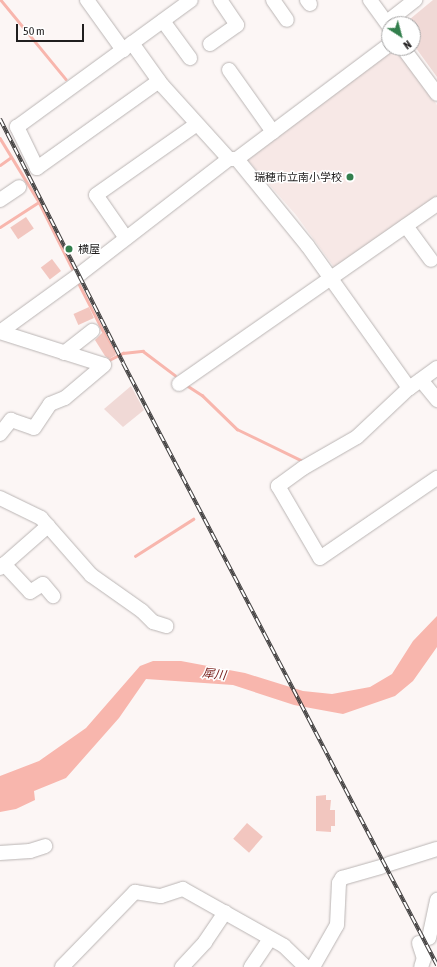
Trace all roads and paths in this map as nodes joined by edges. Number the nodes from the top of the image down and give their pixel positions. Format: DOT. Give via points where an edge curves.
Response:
graph roads {
  1 [pos="87,0"];
  2 [pos="220,0"];
  3 [pos="273,0"];
  4 [pos="370,0"];
  5 [pos="416,0"];
  6 [pos="182,2"];
  7 [pos="382,16"];
  8 [pos="397,16"];
  9 [pos="287,20"];
  10 [pos="162,21"];
  11 [pos="210,44"];
  12 [pos="127,46"];
  13 [pos="381,50"];
  14 [pos="409,56"];
  15 [pos="190,58"];
  16 [pos="229,70"];
  17 [pos="159,81"];
  18 [pos="437,94"];
  19 [pos="197,124"];
  20 [pos="273,132"];
  21 [pos="233,159"];
  22 [pos="19,187"];
  23 [pos="0,200"];
  24 [pos="437,204"];
  25 [pos="406,226"];
  26 [pos="126,238"];
  27 [pos="431,260"];
  28 [pos="332,277"];
  29 [pos="92,331"];
  30 [pos="0,332"];
  31 [pos="64,353"];
  32 [pos="437,368"];
  33 [pos="421,380"];
  34 [pos="179,384"];
  35 [pos="409,388"];
  36 [pos="437,400"];
  37 [pos="0,434"];
  38 [pos="437,478"];
  39 [pos="0,498"];
  40 [pos="48,526"];
  41 [pos="2,566"];
  42 [pos="53,596"];
  43 [pos="166,626"];
  44 [pos="45,846"];
  45 [pos="437,849"];
  46 [pos="0,853"];
  47 [pos="437,900"];
  48 [pos="225,912"];
  49 [pos="270,939"];
  50 [pos="188,965"];
  51 [pos="315,966"];
  52 [pos="62,967"];
  53 [pos="251,967"];
  54 [pos="421,967"];
  1 -- 12 [label="street"];
  2 -- 11 [label="street" via="236,26"];
  3 -- 9 [label="street"];
  4 -- 7 [label="street"];
  5 -- 8 [label="street"];
  6 -- 10 [label="street"];
  10 -- 12 [label="street"];
  10 -- 15 [label="street"];
  12 -- 17 [label="street"];
  12 -- 17 [label="street" via="17,127 37,168"];
  13 -- 20 [label="street"];
  14 -- 18 [label="street"];
  16 -- 20 [label="street"];
  17 -- 19 [label="street"];
  19 -- 21 [label="street"];
  19 -- 26 [label="street" via="96,195"];
  20 -- 21 [label="street"];
  21 -- 26 [label="street"];
  21 -- 28 [label="street"];
  22 -- 23 [label="street"];
  24 -- 25 [label="street"];
  25 -- 27 [label="street"];
  25 -- 28 [label="street"];
  26 -- 30 [label="street"];
  28 -- 34 [label="street"];
  28 -- 35 [label="street"];
  29 -- 31 [label="street"];
  30 -- 31 [label="street"];
  31 -- 37 [label="street" via="104,365 65,398 50,404 34,428 11,420"];
  32 -- 33 [label="street"];
  33 -- 35 [label="street"];
  33 -- 36 [label="street"];
  35 -- 38 [label="street" via="357,437 303,468 278,486 320,558"];
  39 -- 40 [label="street" via="41,518"];
  40 -- 41 [label="street"];
  40 -- 43 [label="street" via="91,575 142,611 153,622"];
  41 -- 42 [label="street" via="30,592 43,584"];
  44 -- 46 [label="street" via="30,851"];
  45 -- 51 [label="street" via="342,878 339,883 337,925"];
  47 -- 54 [label="street" via="424,940"];
  48 -- 49 [label="street"];
  48 -- 50 [label="street"];
  48 -- 52 [label="street" via="183,890 161,896 135,892"];
  49 -- 51 [label="street"];
  49 -- 53 [label="street"];
}
